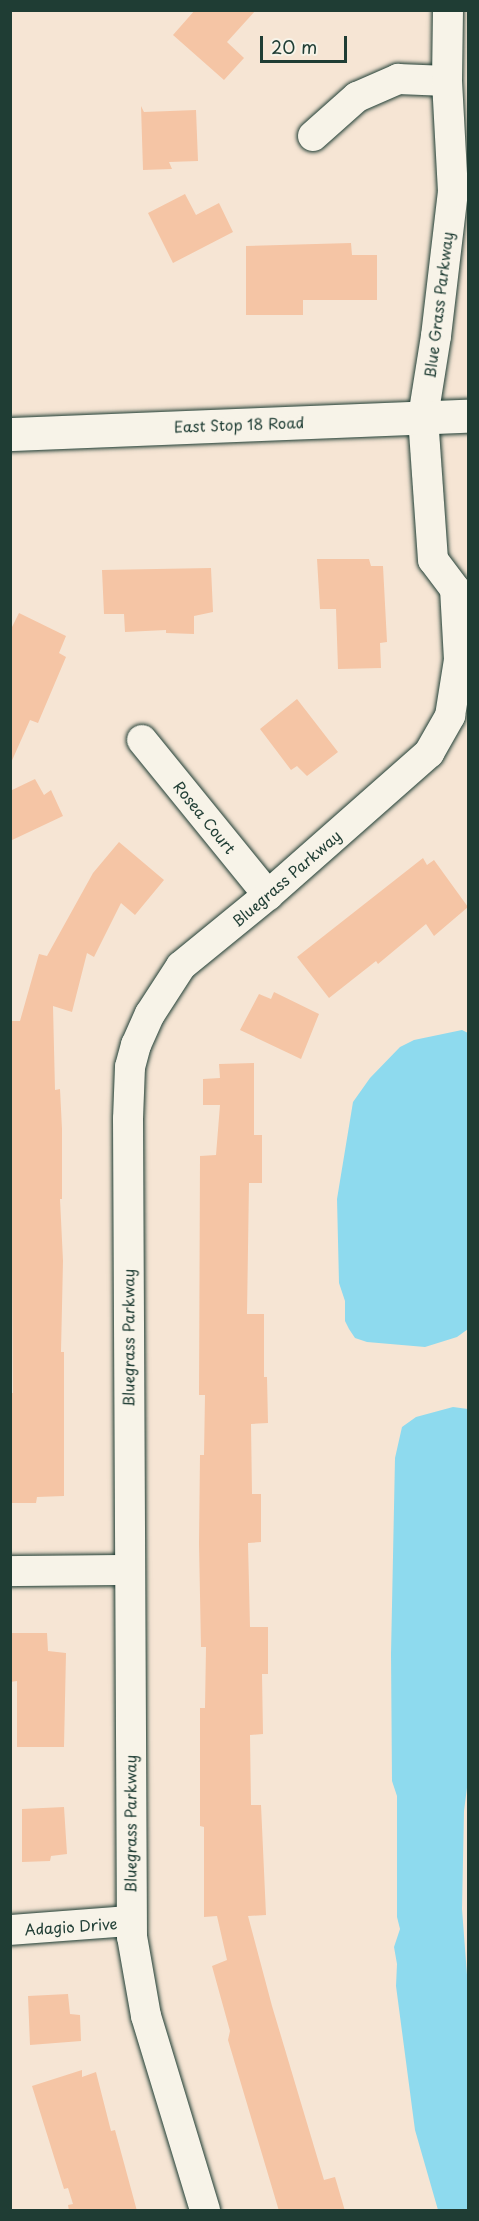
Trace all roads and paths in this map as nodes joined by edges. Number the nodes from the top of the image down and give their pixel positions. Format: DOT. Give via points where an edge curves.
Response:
graph roads {
  1 [pos="448,10"];
  2 [pos="447,81"];
  3 [pos="314,136"];
  4 [pos="453,192"];
  5 [pos="468,238"];
  6 [pos="468,416"];
  7 [pos="423,417"];
  8 [pos="10,434"];
  9 [pos="462,580"];
  10 [pos="142,740"];
  11 [pos="268,896"];
  12 [pos="129,1570"];
  13 [pos="10,1571"];
  14 [pos="132,1921"];
  15 [pos="10,1930"];
  16 [pos="204,2211"];
  1 -- 2 [label="street, Blue Grass Parkway"];
  2 -- 3 [label="street" via="398,79 357,97"];
  2 -- 4 [label="street, Blue Grass Parkway"];
  4 -- 5 [label="street, Blue Grass Parkway"];
  4 -- 7 [label="street, Blue Grass Parkway"];
  6 -- 7 [label="street, East Stop 18 Road"];
  7 -- 8 [label="street, East Stop 18 Road"];
  7 -- 9 [label="street, Bluegrass Parkway" via="433,560"];
  9 -- 11 [label="street, Bluegrass Parkway" via="459,660 450,716 429,753"];
  10 -- 11 [label="street, Rosea Court"];
  11 -- 12 [label="street, Bluegrass Parkway" via="181,966 150,1014 130,1067"];
  12 -- 13 [label="street"];
  12 -- 14 [label="street, Bluegrass Parkway"];
  14 -- 15 [label="street, Adagio Drive"];
  14 -- 16 [label="street, Bluegrass Parkway" via="136,1969 146,2016"];
}
